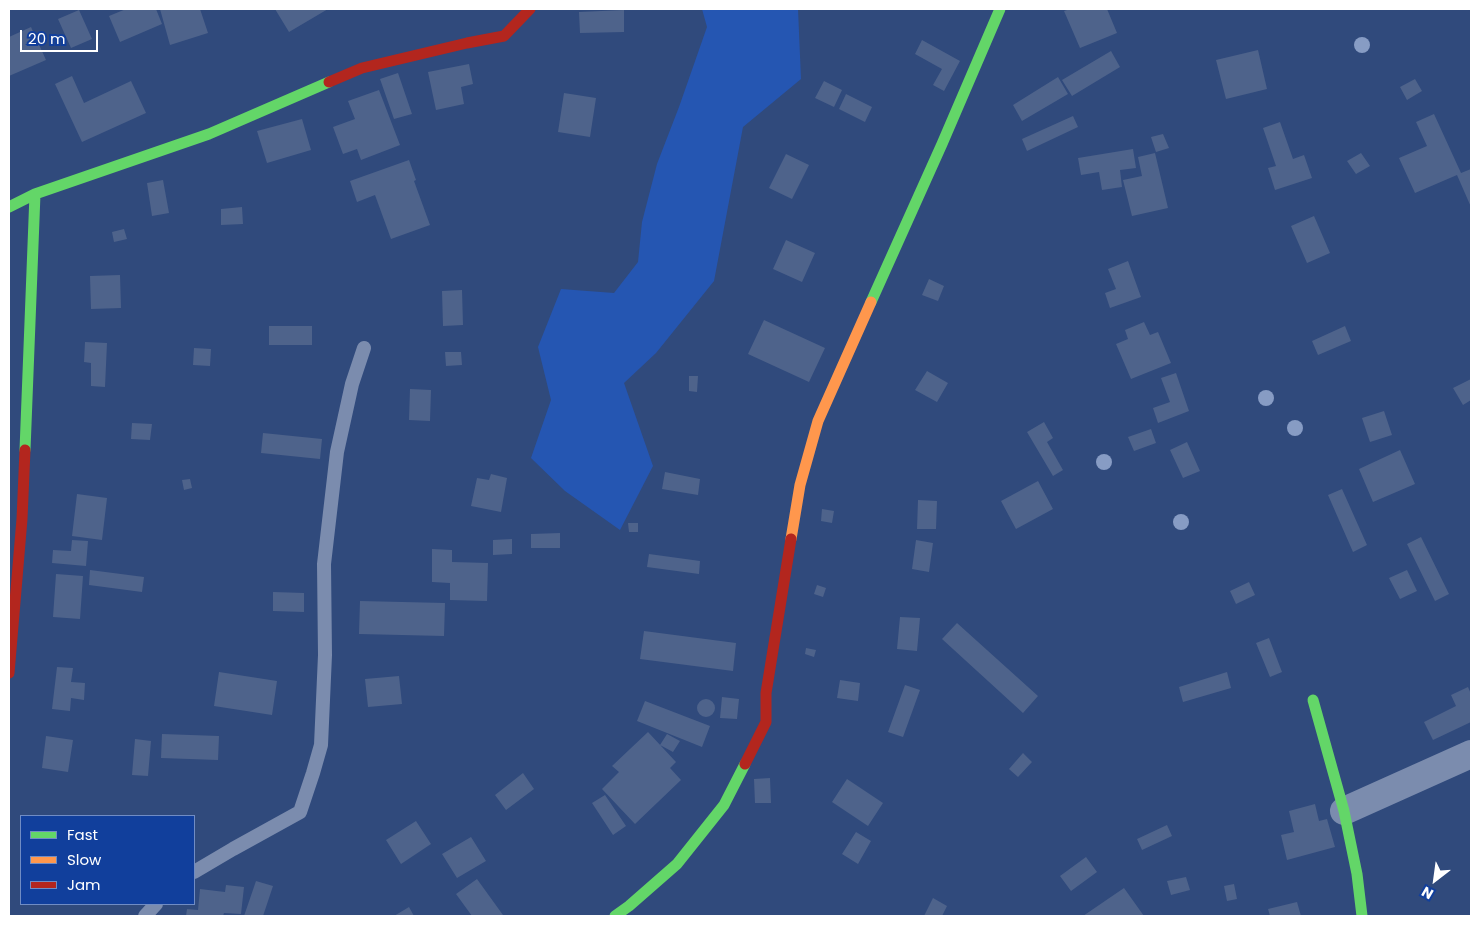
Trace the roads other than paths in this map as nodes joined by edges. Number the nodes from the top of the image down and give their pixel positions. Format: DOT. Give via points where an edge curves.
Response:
graph roads {
  1 [pos="530,9"];
  2 [pos="1000,9"];
  3 [pos="35,194"];
  4 [pos="9,207"];
  5 [pos="364,348"];
  6 [pos="9,673"];
  7 [pos="1313,700"];
  8 [pos="1471,754"];
  9 [pos="1344,811"];
  10 [pos="195,871"];
  11 [pos="155,905"];
  12 [pos="145,916"];
  13 [pos="615,916"];
  14 [pos="1362,916"];
  1 -- 3 [label="street" via="504,36 362,68 209,134"];
  2 -- 13 [label="street" via="818,421 800,485 766,693 766,722 724,804 677,864"];
  3 -- 4 [label="street"];
  3 -- 6 [label="street" via="22,519"];
  5 -- 10 [label="lane" via="352,384 337,452 324,564 325,656 321,745 313,773 300,812"];
  7 -- 9 [label="street"];
  8 -- 9 [label="street"];
  9 -- 14 [label="street"];
  11 -- 12 [label="lane"];
}
